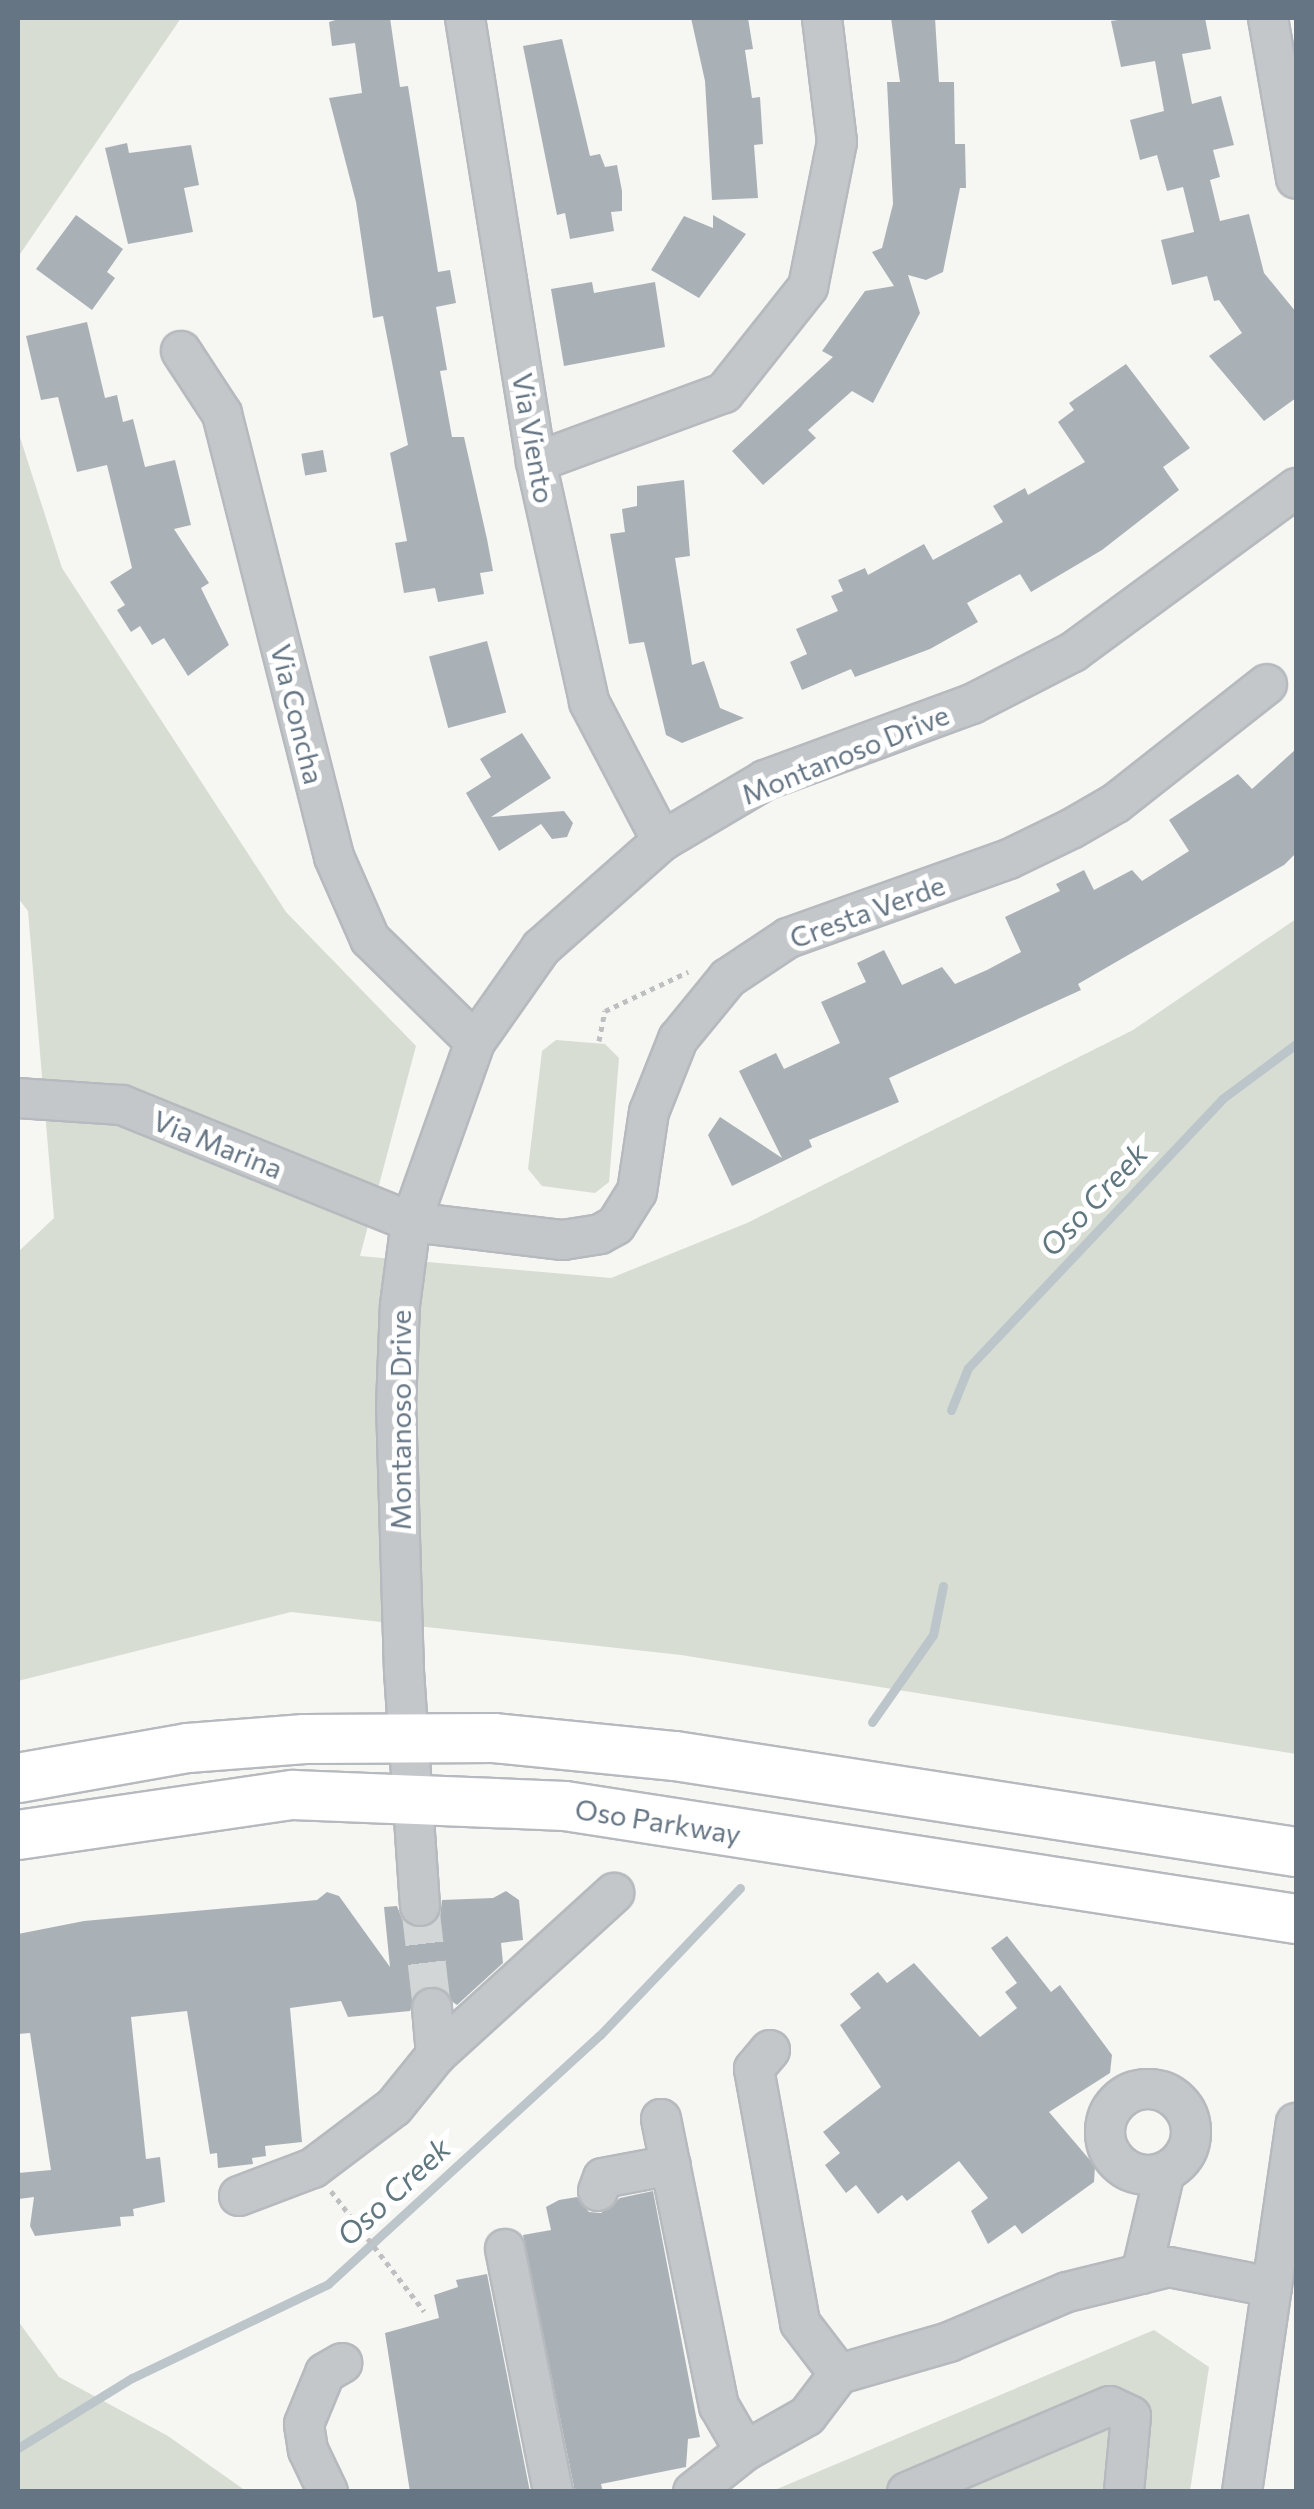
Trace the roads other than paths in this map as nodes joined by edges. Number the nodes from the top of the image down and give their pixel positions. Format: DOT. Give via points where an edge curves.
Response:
graph roads {
  1 [pos="465,18"];
  2 [pos="822,18"];
  3 [pos="1268,18"];
  4 [pos="1296,179"];
  5 [pos="181,351"];
  6 [pos="536,462"];
  7 [pos="1296,488"];
  8 [pos="1267,684"];
  9 [pos="662,840"];
  10 [pos="475,1042"];
  11 [pos="18,1098"];
  12 [pos="410,1222"];
  13 [pos="410,1736"];
  14 [pos="18,1778"];
  15 [pos="410,1797"];
  16 [pos="18,1836"];
  17 [pos="1296,1852"];
  18 [pos="614,1893"];
  19 [pos="420,1906"];
  20 [pos="1296,1919"];
  21 [pos="432,2008"];
  22 [pos="770,2050"];
  23 [pos="436,2055"];
  24 [pos="662,2118"];
  25 [pos="1296,2123"];
  26 [pos="671,2165"];
  27 [pos="1166,2172"];
  28 [pos="598,2192"];
  29 [pos="239,2196"];
  30 [pos="505,2249"];
  31 [pos="1282,2270"];
  32 [pos="1141,2274"];
  33 [pos="342,2363"];
  34 [pos="839,2374"];
  35 [pos="745,2450"];
  36 [pos="1114,2487"];
  37 [pos="328,2492"];
  38 [pos="553,2492"];
  39 [pos="693,2492"];
  40 [pos="907,2492"];
  41 [pos="1242,2492"];
  1 -- 6 [label="street, Via Viento"];
  2 -- 6 [label="street" via="837,142 808,287 724,394"];
  3 -- 4 [label="street"];
  5 -- 10 [label="street, Via Concha" via="222,414 334,856 370,940"];
  6 -- 9 [label="street, Via Viento" via="589,702"];
  7 -- 9 [label="street, Montanoso Drive" via="1072,652 972,704 765,780"];
  8 -- 12 [label="street, Cresta Verde" via="1146,780 1071,829 1009,859 788,938 723,984 678,1039 660,1076 637,1192 616,1225 563,1240"];
  9 -- 10 [label="street, Montanoso Drive" via="541,948"];
  10 -- 12 [label="street, Montanoso Drive"];
  11 -- 12 [label="street, Via Marina" via="122,1105"];
  12 -- 13 [label="street, Montanoso Drive" via="396,1407"];
  13 -- 14 [label="main road" via="188,1748"];
  13 -- 15 [label="street, Montanoso Drive"];
  13 -- 17 [label="main road" via="674,1756"];
  15 -- 16 [label="main road, Oso Parkway" via="293,1795"];
  15 -- 19 [label="street, Montanoso Drive"];
  15 -- 20 [label="main road, Oso Parkway" via="565,1806"];
  18 -- 23 [label="street"];
  21 -- 23 [label="street"];
  22 -- 34 [label="street" via="754,2068 800,2323"];
  23 -- 29 [label="street" via="394,2107 313,2168"];
  24 -- 26 [label="street"];
  25 -- 31 [label="street"];
  26 -- 28 [label="street" via="603,2178"];
  26 -- 35 [label="street" via="720,2406"];
  27 -- 32 [label="street"];
  30 -- 38 [label="street"];
  31 -- 32 [label="street" via="1169,2267"];
  31 -- 41 [label="street"];
  32 -- 34 [label="street" via="1067,2292 949,2342"];
  33 -- 37 [label="street" via="325,2373 304,2424"];
  34 -- 35 [label="street" via="806,2416"];
  35 -- 39 [label="street"];
  36 -- 40 [label="street" via="1131,2416 1110,2406"];
}
